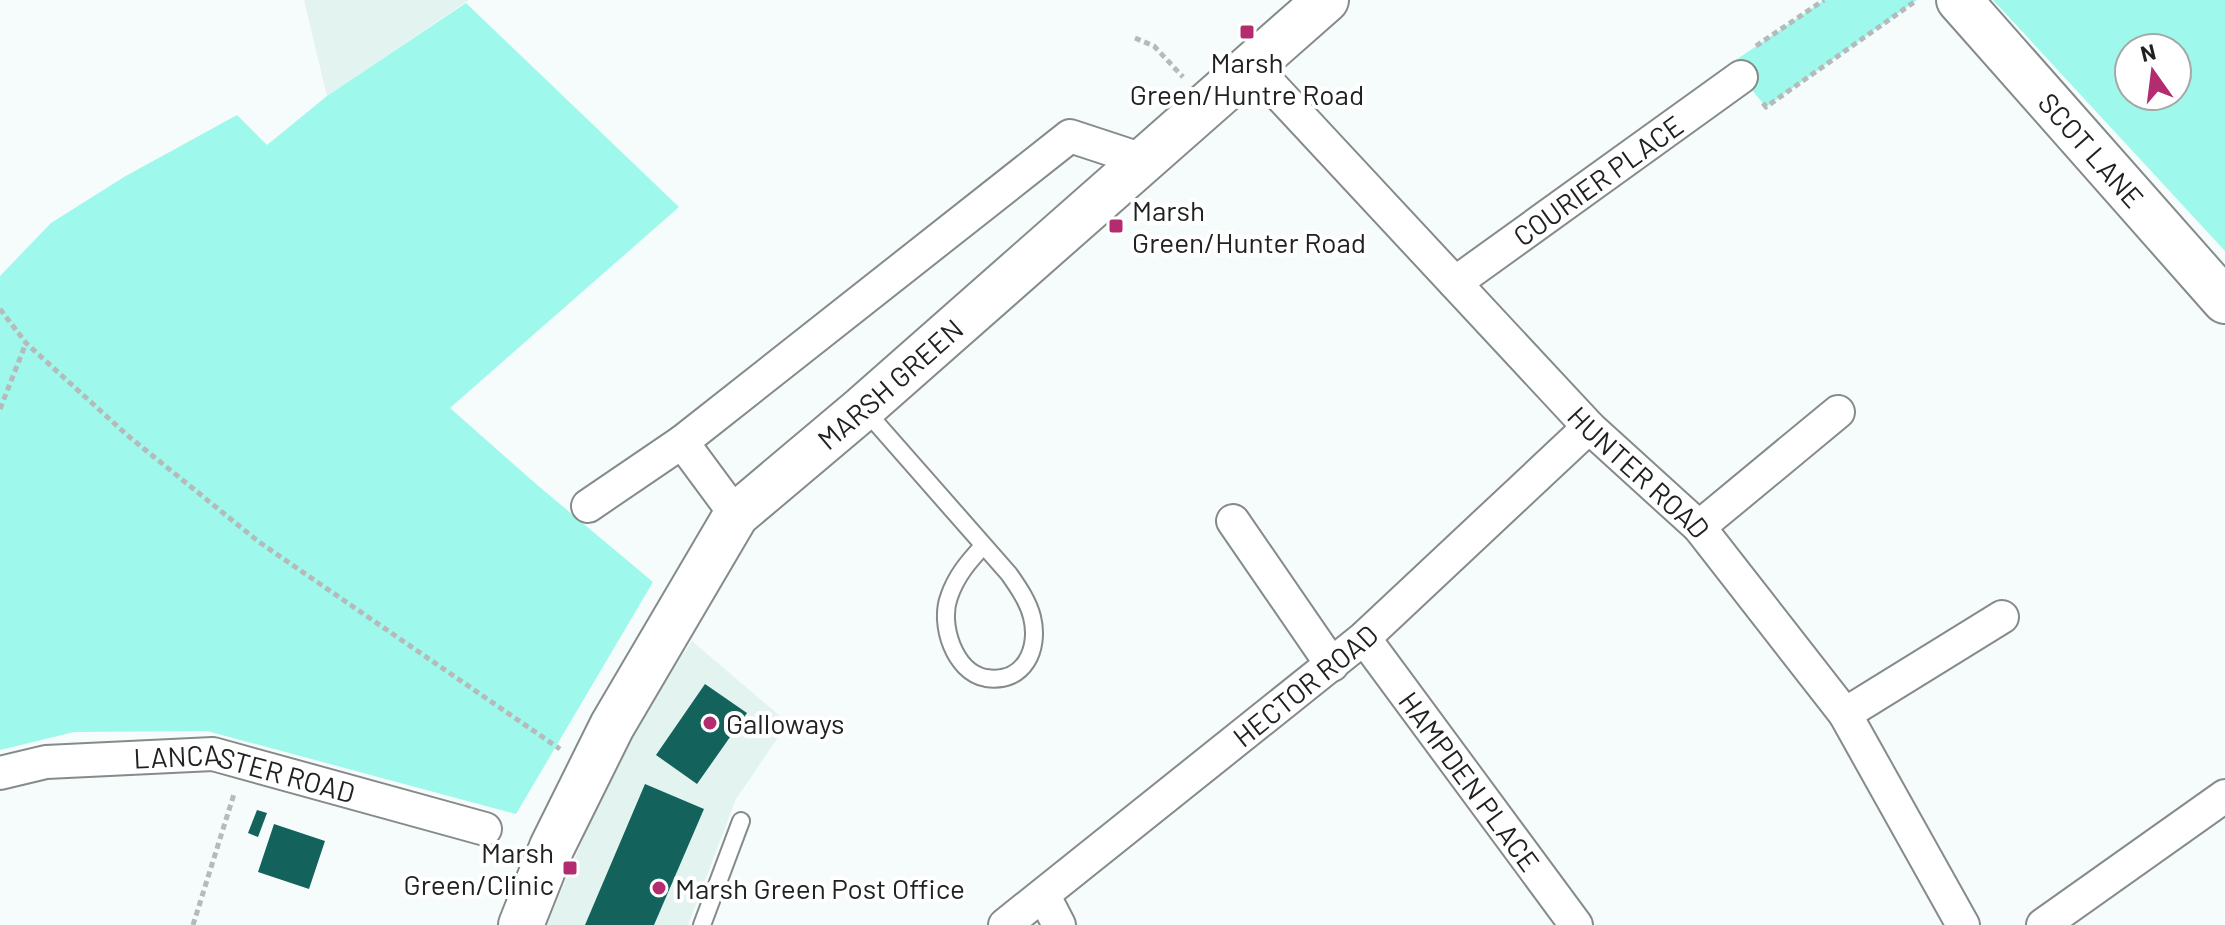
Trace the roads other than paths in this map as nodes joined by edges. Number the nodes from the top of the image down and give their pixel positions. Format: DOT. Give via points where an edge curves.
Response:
graph roads {
  1 [pos="1326,0"];
  2 [pos="1959,0"];
  3 [pos="1252,65"];
  4 [pos="1741,77"];
  5 [pos="1143,160"];
  6 [pos="1455,283"];
  7 [pos="2225,301"];
  8 [pos="863,408"];
  9 [pos="1838,412"];
  10 [pos="1589,427"];
  11 [pos="682,442"];
  12 [pos="588,506"];
  13 [pos="736,515"];
  14 [pos="1233,521"];
  15 [pos="1699,527"];
  16 [pos="983,546"];
  17 [pos="2002,617"];
  18 [pos="1364,638"];
  19 [pos="1332,665"];
  20 [pos="1845,714"];
  21 [pos="0,773"];
  22 [pos="2225,796"];
  23 [pos="741,821"];
  24 [pos="485,829"];
  25 [pos="1044,896"];
  26 [pos="521,925"];
  27 [pos="702,925"];
  28 [pos="1005,925"];
  29 [pos="1059,925"];
  30 [pos="1576,925"];
  31 [pos="1963,925"];
  32 [pos="2043,925"];
  1 -- 3 [label="street, MARSH GREEN"];
  2 -- 7 [label="street, SCOT LANE"];
  3 -- 5 [label="street, MARSH GREEN"];
  3 -- 6 [label="street, HUNTER ROAD"];
  4 -- 6 [label="street, COURIER PLACE"];
  5 -- 8 [label="street, MARSH GREEN"];
  5 -- 11 [label="street" via="1070,136"];
  6 -- 10 [label="street, HUNTER ROAD"];
  8 -- 13 [label="street, MARSH GREEN"];
  8 -- 16 [label="lane"];
  9 -- 15 [label="street"];
  10 -- 15 [label="street, HUNTER ROAD"];
  10 -- 18 [label="street, HECTOR ROAD"];
  11 -- 12 [label="street"];
  11 -- 13 [label="street"];
  13 -- 26 [label="street, MARSH GREEN" via="612,726 552,847"];
  14 -- 19 [label="street"];
  15 -- 20 [label="street, HUNTER ROAD"];
  16 -- 16 [label="lane" via="1009,574 1032,617 1030,658 1018,672 1003,678 972,672 951,644 947,623 947,601 955,581"];
  17 -- 20 [label="street"];
  18 -- 19 [label="street, HECTOR ROAD"];
  18 -- 30 [label="street, HAMPDEN PLACE"];
  19 -- 25 [label="street, HECTOR ROAD"];
  20 -- 31 [label="street, HUNTER ROAD"];
  21 -- 24 [label="street, LANCASTER ROAD" via="46,762 213,754"];
  22 -- 32 [label="street"];
  23 -- 27 [label="lane"];
  25 -- 28 [label="street, HECTOR ROAD"];
  25 -- 29 [label="street"];
}
